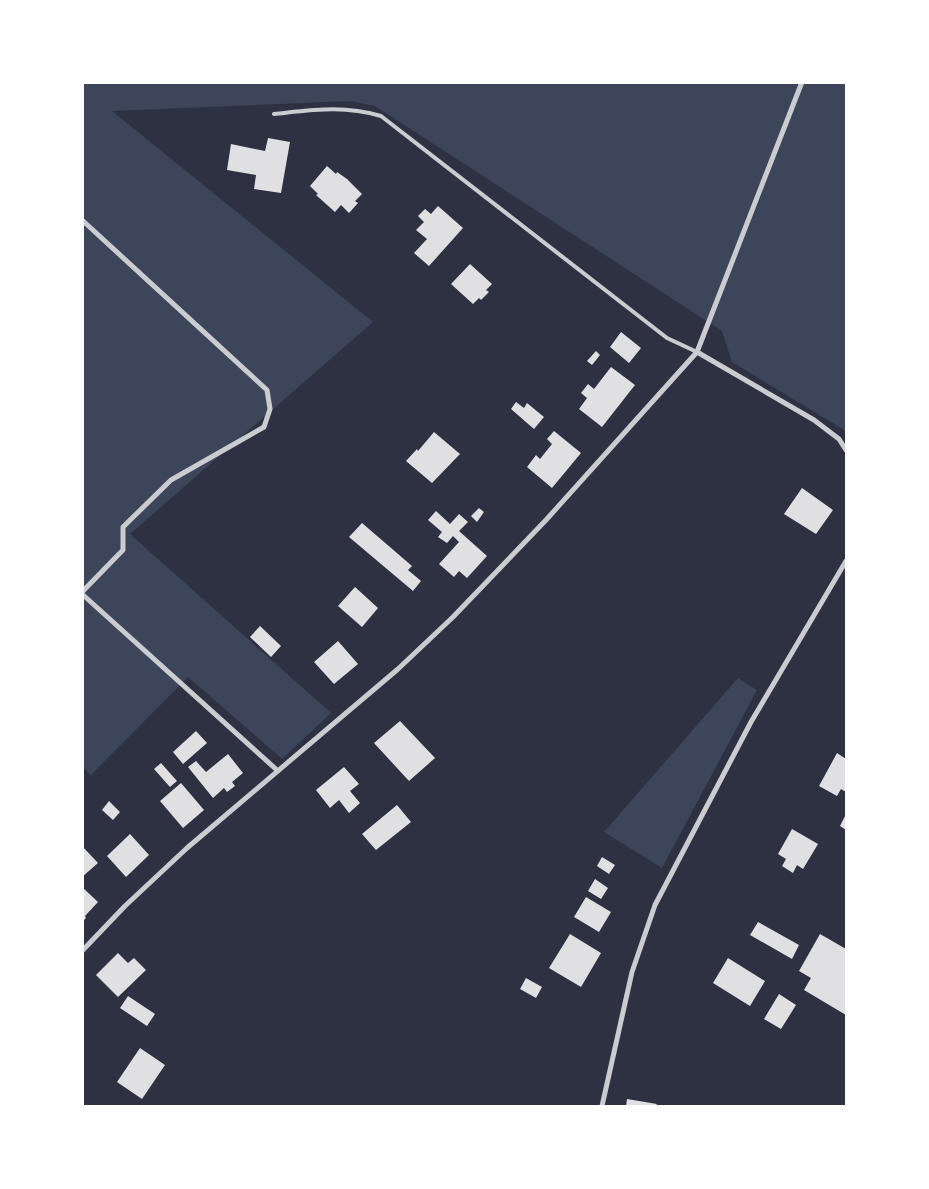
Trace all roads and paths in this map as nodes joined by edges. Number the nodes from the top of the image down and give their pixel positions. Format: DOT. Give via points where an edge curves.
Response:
graph roads {
  1 [pos="802,82"];
  2 [pos="274,114"];
  3 [pos="82,220"];
  4 [pos="697,352"];
  5 [pos="846,450"];
  6 [pos="846,561"];
  7 [pos="82,593"];
  8 [pos="278,771"];
  9 [pos="82,951"];
  10 [pos="602,1106"];
  1 -- 4 [label="street"];
  2 -- 4 [label="lane" via="330,108 361,110 381,116 667,338"];
  3 -- 7 [label="street" via="267,390 270,409 264,427 171,480 123,527 123,550"];
  4 -- 5 [label="street" via="814,420 839,439"];
  4 -- 8 [label="street" via="553,513 453,617 398,669"];
  6 -- 10 [label="street" via="751,722 655,905 632,972"];
  7 -- 8 [label="street"];
  8 -- 9 [label="street" via="187,848"];
}
